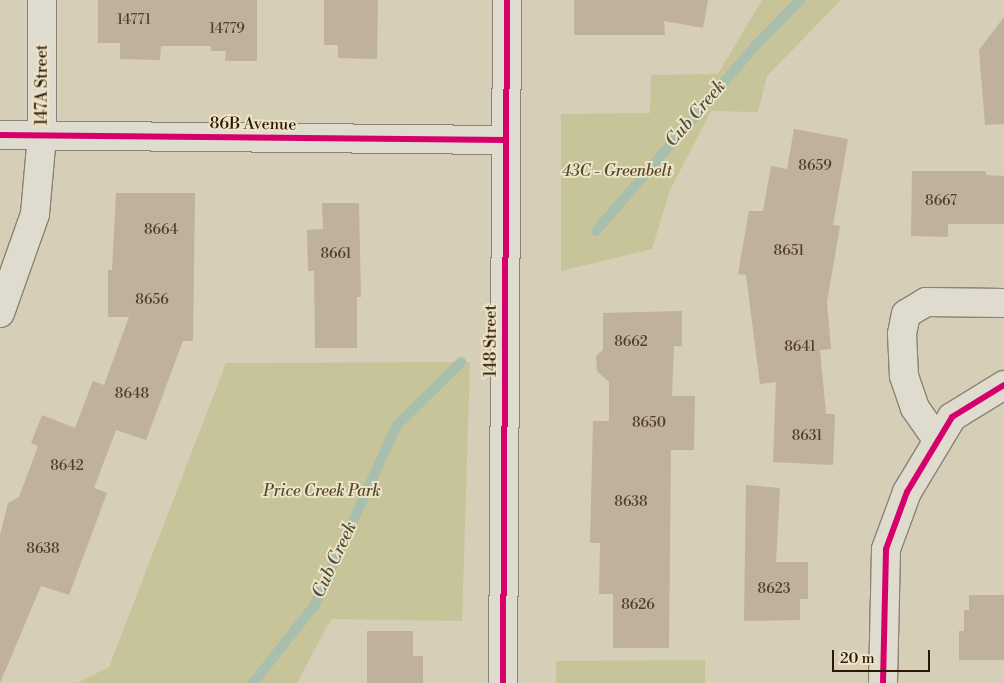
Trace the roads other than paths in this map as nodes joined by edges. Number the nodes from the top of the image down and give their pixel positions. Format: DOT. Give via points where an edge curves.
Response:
graph roads {
  1 [pos="42,0"];
  2 [pos="507,0"];
  3 [pos="0,135"];
  4 [pos="42,135"];
  5 [pos="506,140"];
  6 [pos="1004,303"];
  7 [pos="0,313"];
  8 [pos="1004,385"];
  9 [pos="936,438"];
  10 [pos="504,683"];
  11 [pos="883,683"];
  1 -- 4 [label="street, 147A Street"];
  2 -- 5 [label="street, 148 Street"];
  3 -- 4 [label="street, 86B Avenue"];
  4 -- 5 [label="street, 86B Avenue"];
  4 -- 7 [label="street, 147A Street" via="35,214"];
  5 -- 10 [label="street, 148 Street"];
  6 -- 9 [label="street" via="926,302 906,314 902,334 904,376 915,408"];
  8 -- 9 [label="street" via="952,417"];
  9 -- 11 [label="street" via="908,492 886,549"];
}
